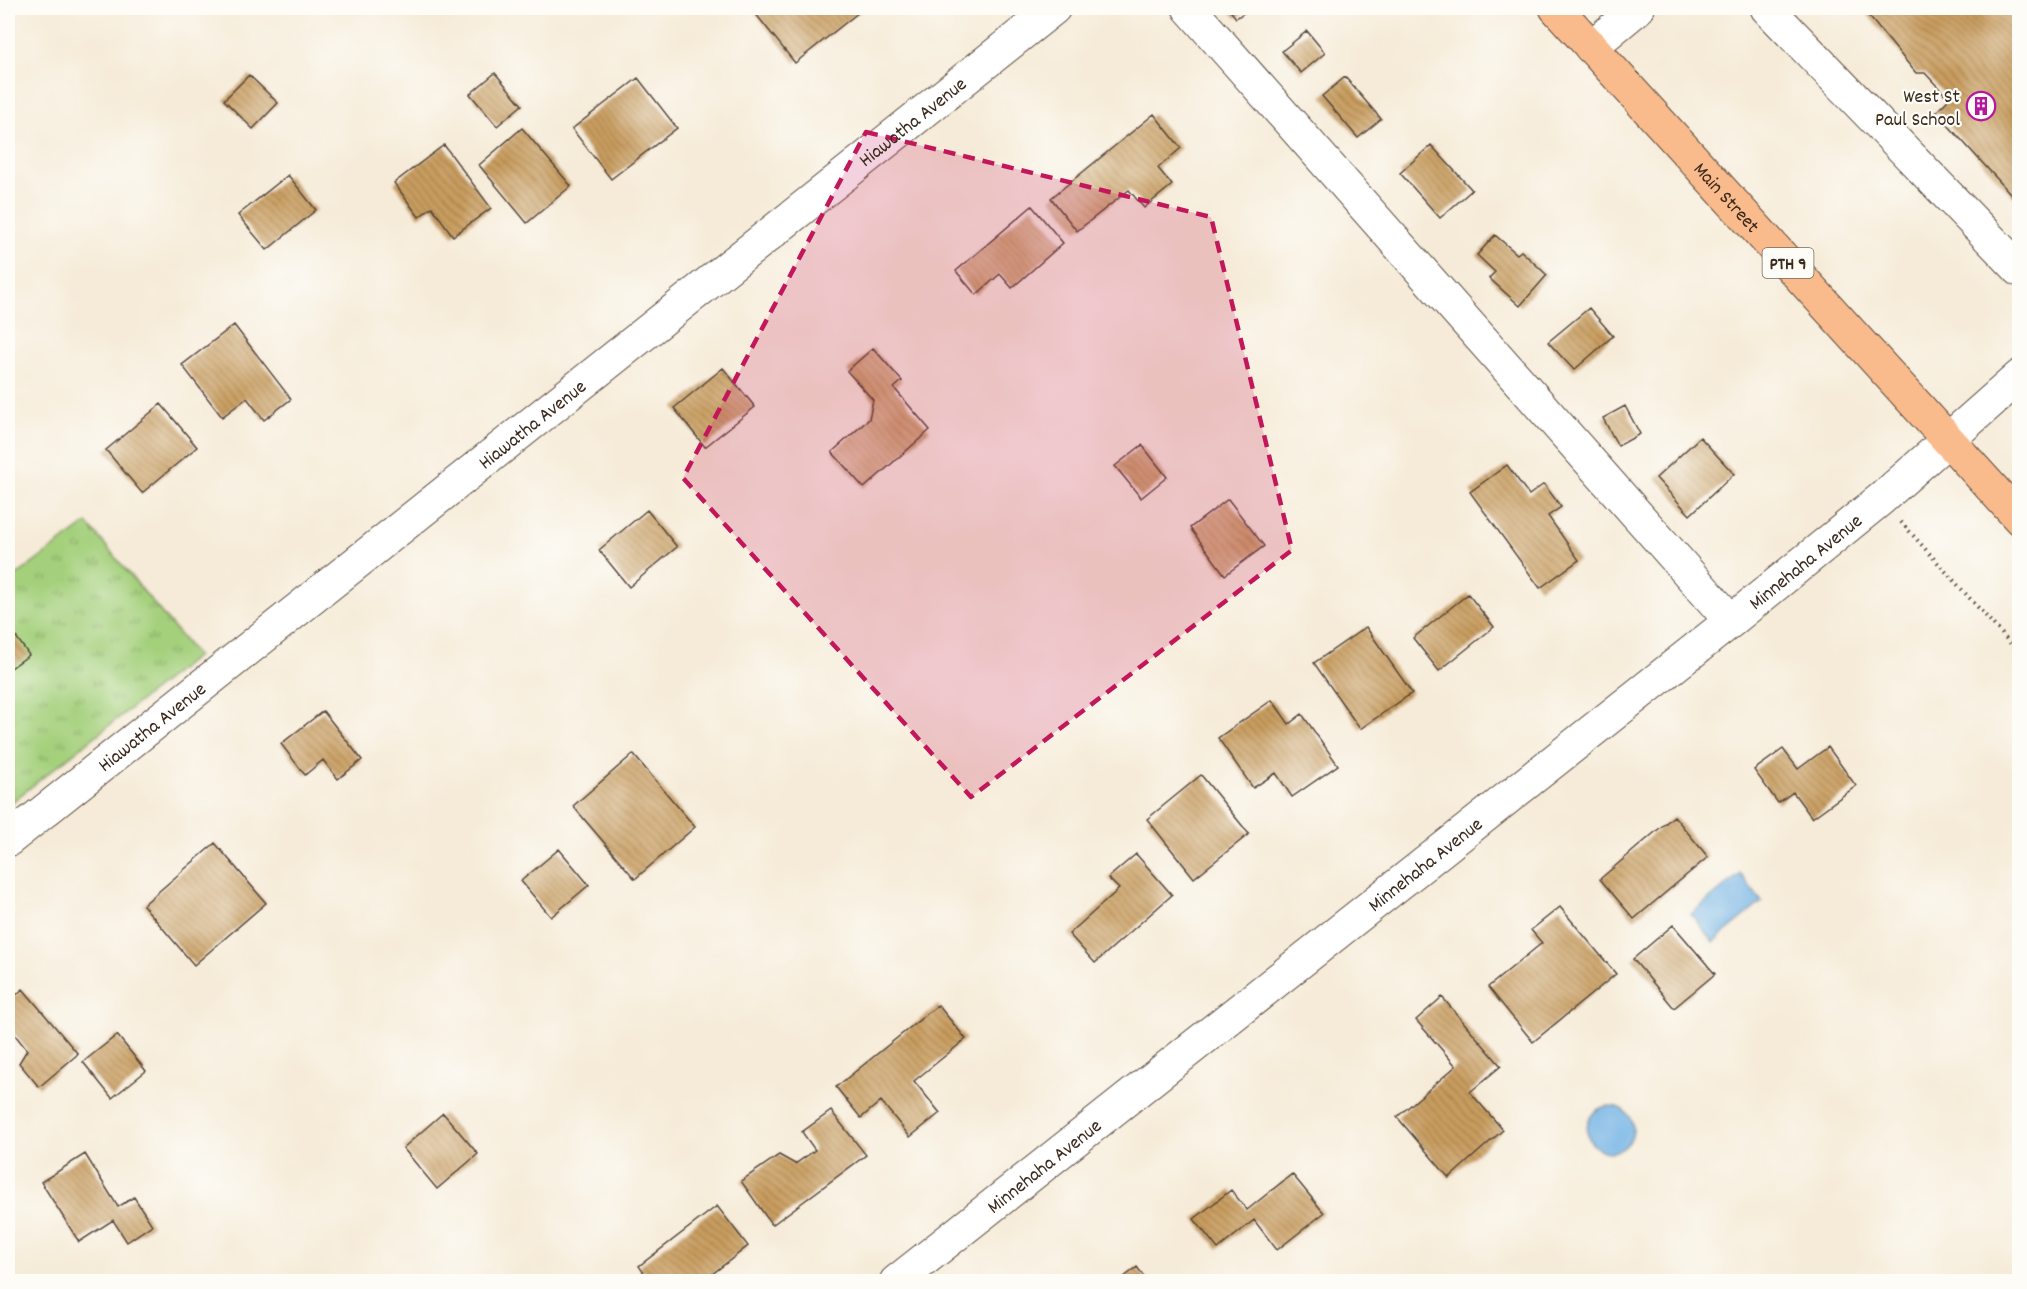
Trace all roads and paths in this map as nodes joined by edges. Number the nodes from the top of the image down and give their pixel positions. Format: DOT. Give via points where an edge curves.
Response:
graph roads {
  1 [pos="1054,8"];
  2 [pos="1189,8"];
  3 [pos="1556,8"];
  4 [pos="1638,8"];
  5 [pos="1767,8"];
  6 [pos="1591,46"];
  7 [pos="2019,270"];
  8 [pos="2019,376"];
  9 [pos="1949,440"];
  10 [pos="1881,500"];
  11 [pos="2019,519"];
  12 [pos="1731,621"];
  13 [pos="2019,654"];
  14 [pos="8,840"];
  15 [pos="896,1281"];
  1 -- 14 [label="street, Hiawatha Avenue"];
  2 -- 12 [label="street"];
  3 -- 6 [label="main road, Main Street / PTH 9"];
  4 -- 6 [label="street"];
  5 -- 7 [label="street"];
  6 -- 9 [label="main road, Main Street / PTH 9"];
  8 -- 9 [label="street, Minnehaha Avenue"];
  9 -- 10 [label="street, Minnehaha Avenue"];
  9 -- 11 [label="main road, Main Street / PTH 9"];
  10 -- 12 [label="street, Minnehaha Avenue"];
  10 -- 13 [label="path"];
  12 -- 15 [label="street, Minnehaha Avenue"];
}
